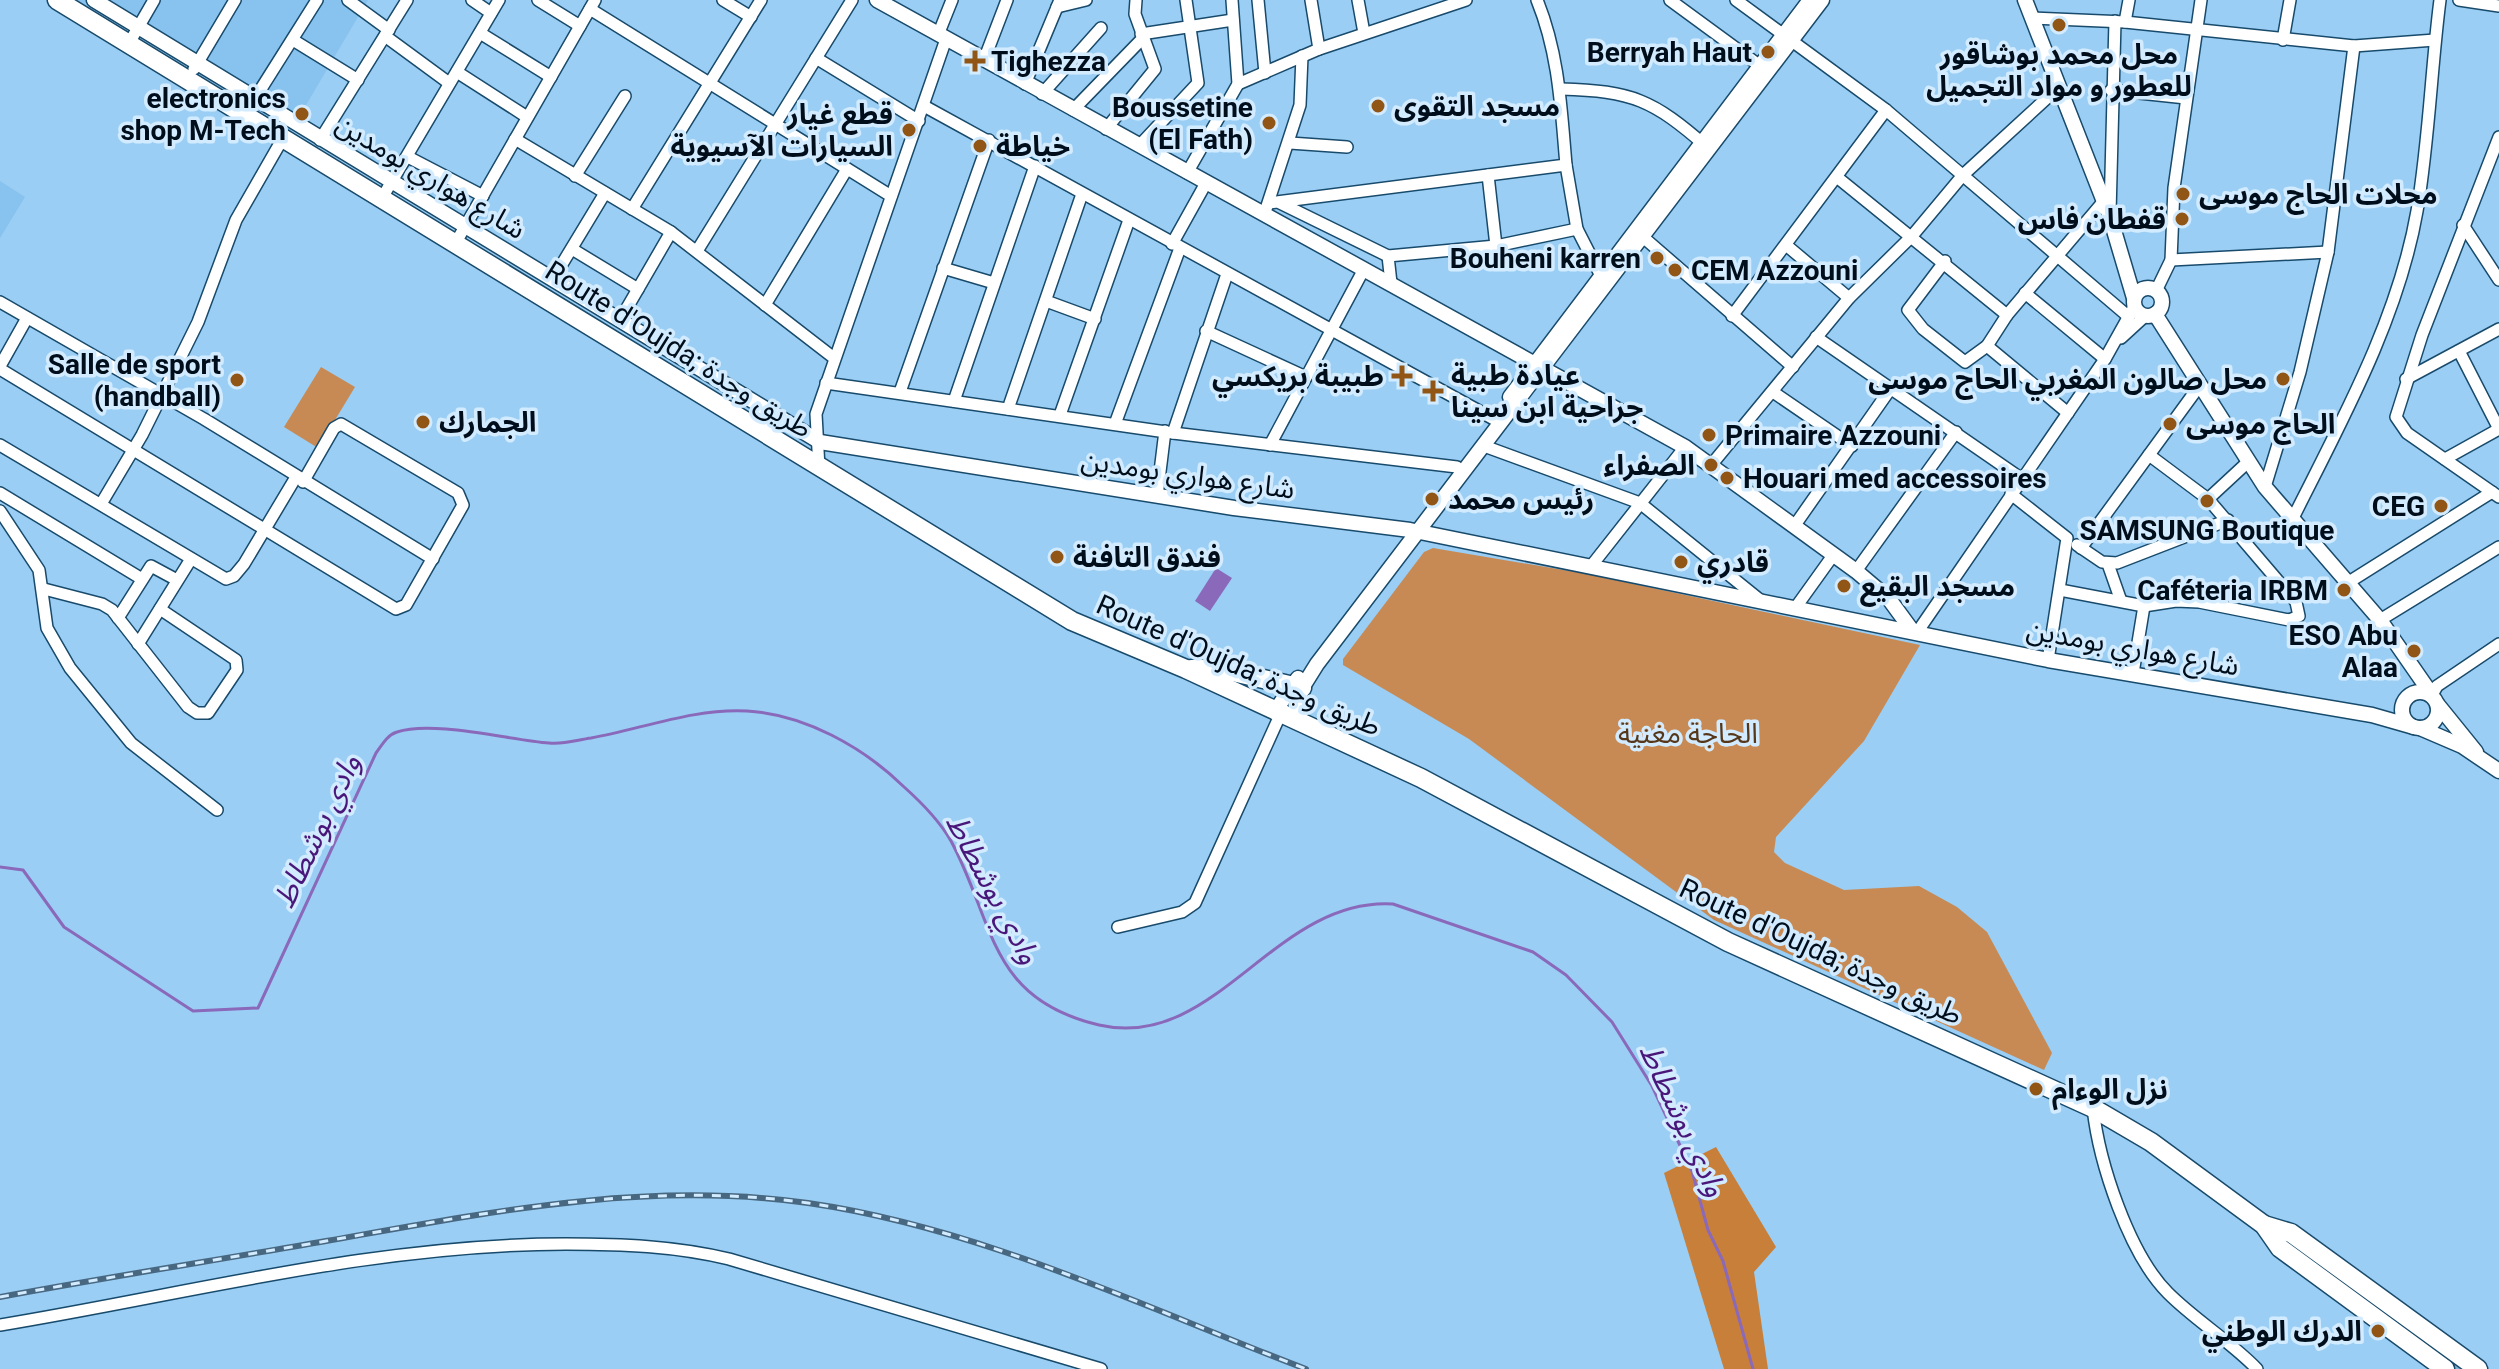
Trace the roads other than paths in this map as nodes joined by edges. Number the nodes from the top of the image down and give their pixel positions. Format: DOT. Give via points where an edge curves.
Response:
graph roads {
  1 [pos="57,0"];
  2 [pos="94,0"];
  3 [pos="154,0"];
  4 [pos="235,0"];
  5 [pos="317,0"];
  6 [pos="348,0"];
  7 [pos="407,0"];
  8 [pos="472,0"];
  9 [pos="499,0"];
  10 [pos="538,0"];
  11 [pos="723,0"];
  12 [pos="761,0"];
  13 [pos="852,0"];
  14 [pos="877,0"];
  15 [pos="952,0"];
  16 [pos="1007,0"];
  17 [pos="1086,0"];
  18 [pos="1136,0"];
  19 [pos="1186,0"];
  20 [pos="1232,0"];
  21 [pos="1258,0"];
  22 [pos="1311,0"];
  23 [pos="1358,0"];
  24 [pos="1466,0"];
  25 [pos="1537,0"];
  26 [pos="1670,0"];
  27 [pos="1736,0"];
  28 [pos="1810,0"];
  29 [pos="1822,0"];
  30 [pos="2025,0"];
  31 [pos="2129,0"];
  32 [pos="2201,0"];
  33 [pos="2290,0"];
  34 [pos="2440,0"];
  35 [pos="2459,0"];
  36 [pos="1059,4"];
  37 [pos="593,5"];
  38 [pos="2499,6"];
  39 [pos="491,13"];
  40 [pos="751,17"];
  41 [pos="2032,18"];
  42 [pos="1233,20"];
  43 [pos="2120,22"];
  44 [pos="580,26"];
  45 [pos="1188,26"];
  46 [pos="138,28"];
  47 [pos="1101,28"];
  48 [pos="2197,30"];
  49 [pos="387,33"];
  50 [pos="480,33"];
  51 [pos="1364,33"];
  52 [pos="1141,36"];
  53 [pos="942,37"];
  54 [pos="1789,37"];
  55 [pos="293,40"];
  56 [pos="2283,40"];
  57 [pos="2435,40"];
  58 [pos="128,45"];
  59 [pos="2354,46"];
  60 [pos="1319,49"];
  61 [pos="1302,56"];
  62 [pos="816,58"];
  63 [pos="984,60"];
  64 [pos="1760,66"];
  65 [pos="193,71"];
  66 [pos="457,72"];
  67 [pos="1265,73"];
  68 [pos="551,77"];
  69 [pos="358,80"];
  70 [pos="710,82"];
  71 [pos="449,83"];
  72 [pos="1025,84"];
  73 [pos="1238,84"];
  74 [pos="2059,87"];
  75 [pos="1561,89"];
  76 [pos="2111,90"];
  77 [pos="1042,94"];
  78 [pos="625,96"];
  79 [pos="2186,98"];
  80 [pos="254,100"];
  81 [pos="924,106"];
  82 [pos="1073,110"];
  83 [pos="1886,110"];
  84 [pos="527,117"];
  85 [pos="919,121"];
  86 [pos="774,123"];
  87 [pos="1106,129"];
  88 [pos="2499,137"];
  89 [pos="283,138"];
  90 [pos="515,139"];
  91 [pos="320,140"];
  92 [pos="989,140"];
  93 [pos="1290,143"];
  94 [pos="1139,146"];
  95 [pos="1706,146"];
  96 [pos="1347,147"];
  97 [pos="408,157"];
  98 [pos="1566,165"];
  99 [pos="1035,166"];
  100 [pos="847,169"];
  101 [pos="1187,173"];
  102 [pos="1488,175"];
  103 [pos="1963,175"];
  104 [pos="575,176"];
  105 [pos="1838,178"];
  106 [pos="1206,183"];
  107 [pos="387,190"];
  108 [pos="605,193"];
  109 [pos="1082,194"];
  110 [pos="483,196"];
  111 [pos="891,196"];
  112 [pos="2103,202"];
  113 [pos="1271,207"];
  114 [pos="632,209"];
  115 [pos="2110,217"];
  116 [pos="1129,220"];
  117 [pos="2463,225"];
  118 [pos="1577,229"];
  119 [pos="671,232"];
  120 [pos="460,236"];
  121 [pos="1912,236"];
  122 [pos="1643,237"];
  123 [pos="1786,245"];
  124 [pos="1176,246"];
  125 [pos="1496,246"];
  126 [pos="572,249"];
  127 [pos="697,251"];
  128 [pos="2328,252"];
  129 [pos="1388,256"];
  130 [pos="2057,256"];
  131 [pos="2124,259"];
  132 [pos="2171,260"];
  133 [pos="1945,261"];
  134 [pos="943,268"];
  135 [pos="1364,269"];
  136 [pos="1227,274"];
  137 [pos="1605,277"];
  138 [pos="553,279"];
  139 [pos="2499,280"];
  140 [pos="994,283"];
  141 [pos="1391,283"];
  142 [pos="638,289"];
  143 [pos="2152,290"];
  144 [pos="2025,293"];
  145 [pos="1849,298"];
  146 [pos="1046,301"];
  147 [pos="0,302"];
  148 [pos="765,305"];
  149 [pos="2140,310"];
  150 [pos="2007,315"];
  151 [pos="1732,316"];
  152 [pos="27,318"];
  153 [pos="1095,319"];
  154 [pos="620,320"];
  155 [pos="2499,329"];
  156 [pos="1206,331"];
  157 [pos="1332,331"];
  158 [pos="1816,337"];
  159 [pos="1987,346"];
  160 [pos="2459,351"];
  161 [pos="834,358"];
  162 [pos="2105,359"];
  163 [pos="1541,365"];
  164 [pos="1793,367"];
  165 [pos="0,368"];
  166 [pos="1306,377"];
  167 [pos="2406,379"];
  168 [pos="826,383"];
  169 [pos="2200,385"];
  170 [pos="1891,388"];
  171 [pos="900,392"];
  172 [pos="1773,392"];
  173 [pos="160,395"];
  174 [pos="954,401"];
  175 [pos="1008,409"];
  176 [pos="2068,413"];
  177 [pos="816,414"];
  178 [pos="1060,415"];
  179 [pos="1497,421"];
  180 [pos="1115,424"];
  181 [pos="795,428"];
  182 [pos="2499,429"];
  183 [pos="1169,432"];
  184 [pos="1956,432"];
  185 [pos="820,442"];
  186 [pos="0,445"];
  187 [pos="1270,445"];
  188 [pos="1484,446"];
  189 [pos="1852,446"];
  190 [pos="1685,447"];
  191 [pos="132,450"];
  192 [pos="2149,455"];
  193 [pos="2445,459"];
  194 [pos="2249,461"];
  195 [pos="1712,464"];
  196 [pos="1457,467"];
  197 [pos="820,470"];
  198 [pos="2022,479"];
  199 [pos="300,480"];
  200 [pos="2265,487"];
  201 [pos="0,493"];
  202 [pos="2011,494"];
  203 [pos="2496,494"];
  204 [pos="1157,496"];
  205 [pos="2208,499"];
  206 [pos="1640,503"];
  207 [pos="101,504"];
  208 [pos="0,511"];
  209 [pos="2228,520"];
  210 [pos="2292,520"];
  211 [pos="1795,525"];
  212 [pos="265,530"];
  213 [pos="1415,532"];
  214 [pos="2067,538"];
  215 [pos="2499,547"];
  216 [pos="2081,548"];
  217 [pos="1834,554"];
  218 [pos="191,559"];
  219 [pos="433,559"];
  220 [pos="2108,564"];
  221 [pos="1592,565"];
  222 [pos="1856,571"];
  223 [pos="142,579"];
  224 [pos="177,580"];
  225 [pos="2349,582"];
  226 [pos="44,589"];
  227 [pos="2060,590"];
  228 [pos="1760,600"];
  229 [pos="2121,601"];
  230 [pos="2144,606"];
  231 [pos="1796,607"];
  232 [pos="160,609"];
  233 [pos="118,618"];
  234 [pos="2380,620"];
  235 [pos="1914,630"];
  236 [pos="138,644"];
  237 [pos="2499,644"];
  238 [pos="2048,660"];
  239 [pos="2411,662"];
  240 [pos="1186,669"];
  241 [pos="2133,673"];
  242 [pos="1297,687"];
  243 [pos="2435,700"];
  244 [pos="2404,702"];
  245 [pos="1283,714"];
  246 [pos="2384,718"];
  247 [pos="2417,728"];
  248 [pos="2481,758"];
  249 [pos="2499,771"];
  250 [pos="217,810"];
  251 [pos="1118,927"];
  252 [pos="2093,1108"];
  253 [pos="2264,1225"];
  254 [pos="0,1325"];
  255 [pos="1101,1369"];
  256 [pos="2257,1369"];
  257 [pos="2445,1369"];
  258 [pos="2478,1369"];
  1 -- 58 [label="main road, Route d'Oujda; طريق وجدة"];
  2 -- 46 [label="street, شارع هواري بومدين"];
  3 -- 46 [label="street"];
  4 -- 65 [label="street"];
  5 -- 55 [label="street"];
  6 -- 49 [label="street"];
  7 -- 49 [label="street"];
  8 -- 39 [label="street"];
  9 -- 39 [label="street"];
  10 -- 44 [label="street"];
  11 -- 40 [label="street"];
  12 -- 40 [label="street"];
  13 -- 62 [label="street"];
  14 -- 53 [label="street"];
  15 -- 53 [label="street"];
  16 -- 63 [label="street"];
  17 -- 36 [label="street"];
  18 -- 52 [label="street"];
  19 -- 45 [label="street"];
  20 -- 42 [label="street"];
  21 -- 67 [label="street"];
  22 -- 60 [label="street"];
  23 -- 51 [label="street"];
  24 -- 51 [label="street"];
  25 -- 75 [label="street"];
  26 -- 64 [label="street"];
  27 -- 54 [label="street"];
  28 -- 54 [label="street"];
  29 -- 54 [label="street"];
  30 -- 41 [label="street"];
  31 -- 43 [label="street"];
  32 -- 48 [label="street"];
  33 -- 56 [label="street"];
  34 -- 57 [label="street"];
  35 -- 38 [label="street"];
  36 -- 72 [label="street"];
  37 -- 44 [label="street"];
  37 -- 70 [label="street"];
  39 -- 50 [label="street"];
  40 -- 70 [label="street"];
  41 -- 43 [label="street"];
  41 -- 74 [label="street"];
  42 -- 45 [label="street"];
  42 -- 73 [label="street"];
  43 -- 48 [label="street"];
  43 -- 76 [label="street"];
  44 -- 68 [label="street"];
  45 -- 52 [label="street"];
  45 -- 94 [label="street" via="1198,83"];
  46 -- 58 [label="street"];
  46 -- 65 [label="street, شارع هواري بومدين"];
  47 -- 77 [label="street"];
  48 -- 56 [label="street"];
  48 -- 79 [label="street"];
  49 -- 69 [label="street"];
  49 -- 71 [label="street"];
  50 -- 66 [label="street"];
  50 -- 68 [label="street"];
  51 -- 60 [label="street"];
  52 -- 82 [label="street"];
  52 -- 87 [label="street" via="1154,73"];
  53 -- 63 [label="street"];
  53 -- 81 [label="street"];
  54 -- 64 [label="street"];
  54 -- 83 [label="street"];
  54 -- 95 [label="street"];
  55 -- 69 [label="street"];
  55 -- 80 [label="street"];
  56 -- 59 [label="street"];
  57 -- 59 [label="street"];
  57 -- 210 [label="street" via="2417,213 2398,285 2352,398"];
  58 -- 65 [label="main road, Route d'Oujda; طريق وجدة"];
  59 -- 128 [label="street"];
  60 -- 61 [label="street"];
  61 -- 67 [label="street"];
  61 -- 93 [label="street" via="1303,88"];
  62 -- 85 [label="street"];
  62 -- 86 [label="street"];
  63 -- 72 [label="street"];
  64 -- 95 [label="street"];
  65 -- 80 [label="street, شارع هواري بومدين"];
  65 -- 89 [label="main road, Route d'Oujda; طريق وجدة"];
  66 -- 71 [label="street"];
  66 -- 84 [label="street"];
  67 -- 73 [label="street"];
  68 -- 84 [label="street"];
  69 -- 91 [label="street"];
  70 -- 86 [label="street"];
  70 -- 114 [label="street"];
  71 -- 97 [label="street"];
  72 -- 77 [label="street"];
  73 -- 101 [label="street"];
  74 -- 103 [label="street"];
  74 -- 112 [label="street"];
  75 -- 95 [label="street" via="1640,98"];
  75 -- 98 [label="street"];
  76 -- 79 [label="street"];
  76 -- 115 [label="street"];
  77 -- 82 [label="street"];
  78 -- 104 [label="street"];
  79 -- 132 [label="street"];
  80 -- 91 [label="street, شارع هواري بومدين"];
  81 -- 85 [label="street"];
  81 -- 92 [label="street"];
  82 -- 87 [label="street"];
  83 -- 103 [label="street"];
  83 -- 105 [label="street"];
  84 -- 90 [label="street"];
  85 -- 111 [label="street"];
  86 -- 100 [label="street"];
  86 -- 127 [label="street"];
  87 -- 94 [label="street"];
  88 -- 117 [label="street"];
  89 -- 107 [label="main road, Route d'Oujda; طريق وجدة"];
  89 -- 173 [label="street" via="236,220 198,322"];
  90 -- 104 [label="street"];
  90 -- 110 [label="street"];
  91 -- 107 [label="street, شارع هواري بومدين"];
  92 -- 99 [label="street"];
  92 -- 134 [label="street"];
  93 -- 96 [label="street"];
  93 -- 113 [label="street"];
  94 -- 101 [label="street"];
  95 -- 122 [label="street"];
  95 -- 137 [label="street"];
  97 -- 107 [label="street"];
  97 -- 110 [label="street"];
  98 -- 102 [label="street"];
  98 -- 118 [label="street"];
  99 -- 109 [label="street"];
  99 -- 140 [label="street"];
  100 -- 111 [label="street"];
  100 -- 148 [label="street"];
  101 -- 106 [label="street"];
  102 -- 113 [label="street"];
  102 -- 125 [label="street"];
  103 -- 121 [label="street"];
  103 -- 130 [label="street"];
  104 -- 108 [label="street"];
  105 -- 121 [label="street"];
  105 -- 123 [label="street"];
  106 -- 113 [label="street"];
  106 -- 124 [label="street"];
  107 -- 120 [label="main road, Route d'Oujda; طريق وجدة"];
  108 -- 114 [label="street"];
  108 -- 126 [label="street"];
  109 -- 116 [label="street"];
  109 -- 146 [label="street"];
  110 -- 120 [label="street"];
  111 -- 161 [label="street"];
  112 -- 115 [label="street"];
  112 -- 130 [label="street"];
  113 -- 129 [label="street"];
  113 -- 135 [label="street"];
  114 -- 119 [label="street"];
  115 -- 131 [label="street"];
  116 -- 124 [label="street"];
  116 -- 153 [label="street"];
  117 -- 139 [label="street"];
  117 -- 167 [label="street"];
  118 -- 125 [label="street"];
  118 -- 137 [label="street"];
  119 -- 127 [label="street"];
  119 -- 142 [label="street"];
  120 -- 138 [label="street, شارع هواري بومدين"];
  120 -- 197 [label="main road, Route d'Oujda; طريق وجدة"];
  121 -- 133 [label="street"];
  121 -- 145 [label="street"];
  122 -- 137 [label="street"];
  122 -- 151 [label="street"];
  123 -- 145 [label="street"];
  123 -- 151 [label="street"];
  124 -- 136 [label="street"];
  124 -- 180 [label="street"];
  125 -- 129 [label="street"];
  126 -- 138 [label="street"];
  126 -- 142 [label="street"];
  127 -- 148 [label="street"];
  128 -- 132 [label="street"];
  128 -- 200 [label="street" via="2300,372"];
  129 -- 141 [label="street"];
  130 -- 144 [label="street"];
  130 -- 149 [label="street"];
  131 -- 143 [label="street"];
  131 -- 149 [label="street"];
  132 -- 143 [label="street"];
  133 -- 150 [label="street"];
  133 -- 159 [label="street" via="1909,306 1911,317 1965,362"];
  134 -- 140 [label="street"];
  134 -- 171 [label="street"];
  135 -- 141 [label="street"];
  135 -- 157 [label="street"];
  136 -- 156 [label="street"];
  136 -- 157 [label="street"];
  137 -- 163 [label="street"];
  138 -- 154 [label="street, شارع هواري بومدين"];
  140 -- 174 [label="street"];
  141 -- 163 [label="street"];
  142 -- 154 [label="street"];
  143 -- 149 [label="street"];
  143 -- 149 [label="street" via="2162,303"];
  144 -- 150 [label="street"];
  144 -- 162 [label="street"];
  145 -- 158 [label="street"];
  146 -- 153 [label="street"];
  146 -- 175 [label="street"];
  147 -- 152 [label="street"];
  148 -- 161 [label="street"];
  149 -- 162 [label="street"];
  149 -- 169 [label="street"];
  150 -- 159 [label="street"];
  151 -- 164 [label="street"];
  152 -- 165 [label="street"];
  152 -- 173 [label="street"];
  153 -- 178 [label="street"];
  154 -- 181 [label="street, شارع هواري بومدين"];
  155 -- 160 [label="street"];
  156 -- 166 [label="street"];
  156 -- 183 [label="street"];
  157 -- 166 [label="street"];
  157 -- 179 [label="street"];
  158 -- 164 [label="street"];
  158 -- 170 [label="street"];
  159 -- 176 [label="street"];
  160 -- 167 [label="street"];
  160 -- 182 [label="street"];
  161 -- 168 [label="street"];
  162 -- 176 [label="street"];
  163 -- 179 [label="street"];
  163 -- 190 [label="street"];
  164 -- 172 [label="street"];
  165 -- 191 [label="street"];
  166 -- 187 [label="street"];
  167 -- 193 [label="street" via="2397,422"];
  168 -- 171 [label="street"];
  168 -- 177 [label="street"];
  169 -- 192 [label="street"];
  169 -- 194 [label="street"];
  170 -- 184 [label="street"];
  170 -- 189 [label="street"];
  171 -- 174 [label="street"];
  172 -- 189 [label="street"];
  172 -- 195 [label="street"];
  173 -- 191 [label="street"];
  173 -- 199 [label="street"];
  174 -- 175 [label="street"];
  175 -- 178 [label="street"];
  176 -- 198 [label="street"];
  177 -- 181 [label="street"];
  177 -- 185 [label="street"];
  178 -- 180 [label="street"];
  179 -- 188 [label="street"];
  179 -- 196 [label="street"];
  180 -- 183 [label="street"];
  181 -- 185 [label="street, شارع هواري بومدين"];
  182 -- 193 [label="street"];
  183 -- 187 [label="street"];
  183 -- 204 [label="street"];
  184 -- 198 [label="street"];
  184 -- 222 [label="street"];
  185 -- 197 [label="street"];
  185 -- 204 [label="street, شارع هواري بومدين"];
  186 -- 207 [label="street"];
  187 -- 196 [label="street"];
  188 -- 206 [label="street"];
  188 -- 213 [label="street"];
  189 -- 211 [label="street"];
  190 -- 195 [label="street"];
  190 -- 206 [label="street"];
  191 -- 207 [label="street"];
  191 -- 212 [label="street"];
  192 -- 205 [label="street"];
  192 -- 216 [label="street"];
  193 -- 203 [label="street"];
  194 -- 200 [label="street"];
  194 -- 205 [label="street"];
  195 -- 211 [label="street"];
  196 -- 213 [label="street"];
  197 -- 240 [label="main road, Route d'Oujda; طريق وجدة" via="1072,621"];
  198 -- 202 [label="street"];
  199 -- 212 [label="street"];
  199 -- 219 [label="street"];
  199 -- 219 [label="street" via="336,426 352,428 461,496 462,509"];
  200 -- 210 [label="street"];
  201 -- 223 [label="street"];
  202 -- 214 [label="street"];
  202 -- 235 [label="street"];
  203 -- 225 [label="street"];
  204 -- 213 [label="street, شارع هواري بومدين"];
  205 -- 209 [label="street"];
  206 -- 221 [label="street"];
  206 -- 228 [label="street"];
  207 -- 218 [label="street"];
  208 -- 226 [label="street" via="39,570"];
  209 -- 220 [label="street"];
  209 -- 230 [label="street" via="2296,602 2299,616 2289,620 2199,602"];
  210 -- 225 [label="street"];
  211 -- 217 [label="street"];
  212 -- 218 [label="street" via="230,579"];
  212 -- 219 [label="street" via="396,609 406,605"];
  213 -- 221 [label="street, شارع هواري بومدين"];
  213 -- 242 [label="street"];
  214 -- 216 [label="street"];
  214 -- 227 [label="street"];
  215 -- 234 [label="street"];
  216 -- 220 [label="street"];
  217 -- 222 [label="street"];
  217 -- 231 [label="street"];
  218 -- 224 [label="street"];
  220 -- 229 [label="street"];
  221 -- 228 [label="street, شارع هواري بومدين"];
  222 -- 235 [label="street"];
  223 -- 224 [label="street" via="154,565"];
  223 -- 233 [label="street"];
  224 -- 232 [label="street"];
  225 -- 234 [label="street"];
  226 -- 233 [label="street" via="102,604"];
  226 -- 250 [label="street" via="47,628 70,668 131,743"];
  227 -- 229 [label="street"];
  227 -- 238 [label="street"];
  228 -- 231 [label="street, شارع هواري بومدين"];
  229 -- 230 [label="street"];
  230 -- 241 [label="street"];
  231 -- 235 [label="street, شارع هواري بومدين"];
  232 -- 236 [label="street"];
  232 -- 236 [label="street" via="236,660 237,670 211,711 192,711"];
  233 -- 236 [label="street"];
  234 -- 239 [label="street"];
  235 -- 238 [label="street, شارع هواري بومدين"];
  237 -- 243 [label="street" via="2437,686"];
  238 -- 241 [label="street, شارع هواري بومدين"];
  239 -- 243 [label="street"];
  239 -- 244 [label="street" via="2413,681"];
  240 -- 242 [label="main road" via="1220,669"];
  240 -- 245 [label="main road, Route d'Oujda; طريق وجدة"];
  241 -- 246 [label="street, شارع هواري بومدين"];
  242 -- 245 [label="street"];
  243 -- 244 [label="street" via="2421,691"];
  243 -- 247 [label="street" via="2435,721"];
  243 -- 248 [label="street"];
  244 -- 246 [label="street"];
  244 -- 247 [label="street" via="2403,717"];
  245 -- 251 [label="street" via="1195,903 1182,912"];
  245 -- 252 [label="main road, Route d'Oujda; طريق وجدة" via="1490,814 1728,942"];
  246 -- 247 [label="street, شارع هواري بومدين"];
  247 -- 248 [label="street, شارع هواري بومدين"];
  248 -- 249 [label="street"];
  252 -- 253 [label="main road, Route d'Oujda; طريق وجدة" via="2151,1142"];
  252 -- 256 [label="street" via="2109,1175 2147,1267 2170,1295"];
  253 -- 257 [label="main road, Route d'Oujda; طريق وجدة" via="2280,1248"];
  253 -- 258 [label="main road, Route d'Oujda; طريق وجدة" via="2291,1233"];
  254 -- 255 [label="street" via="395,1254 481,1244 608,1244 677,1248 729,1259"];
}
